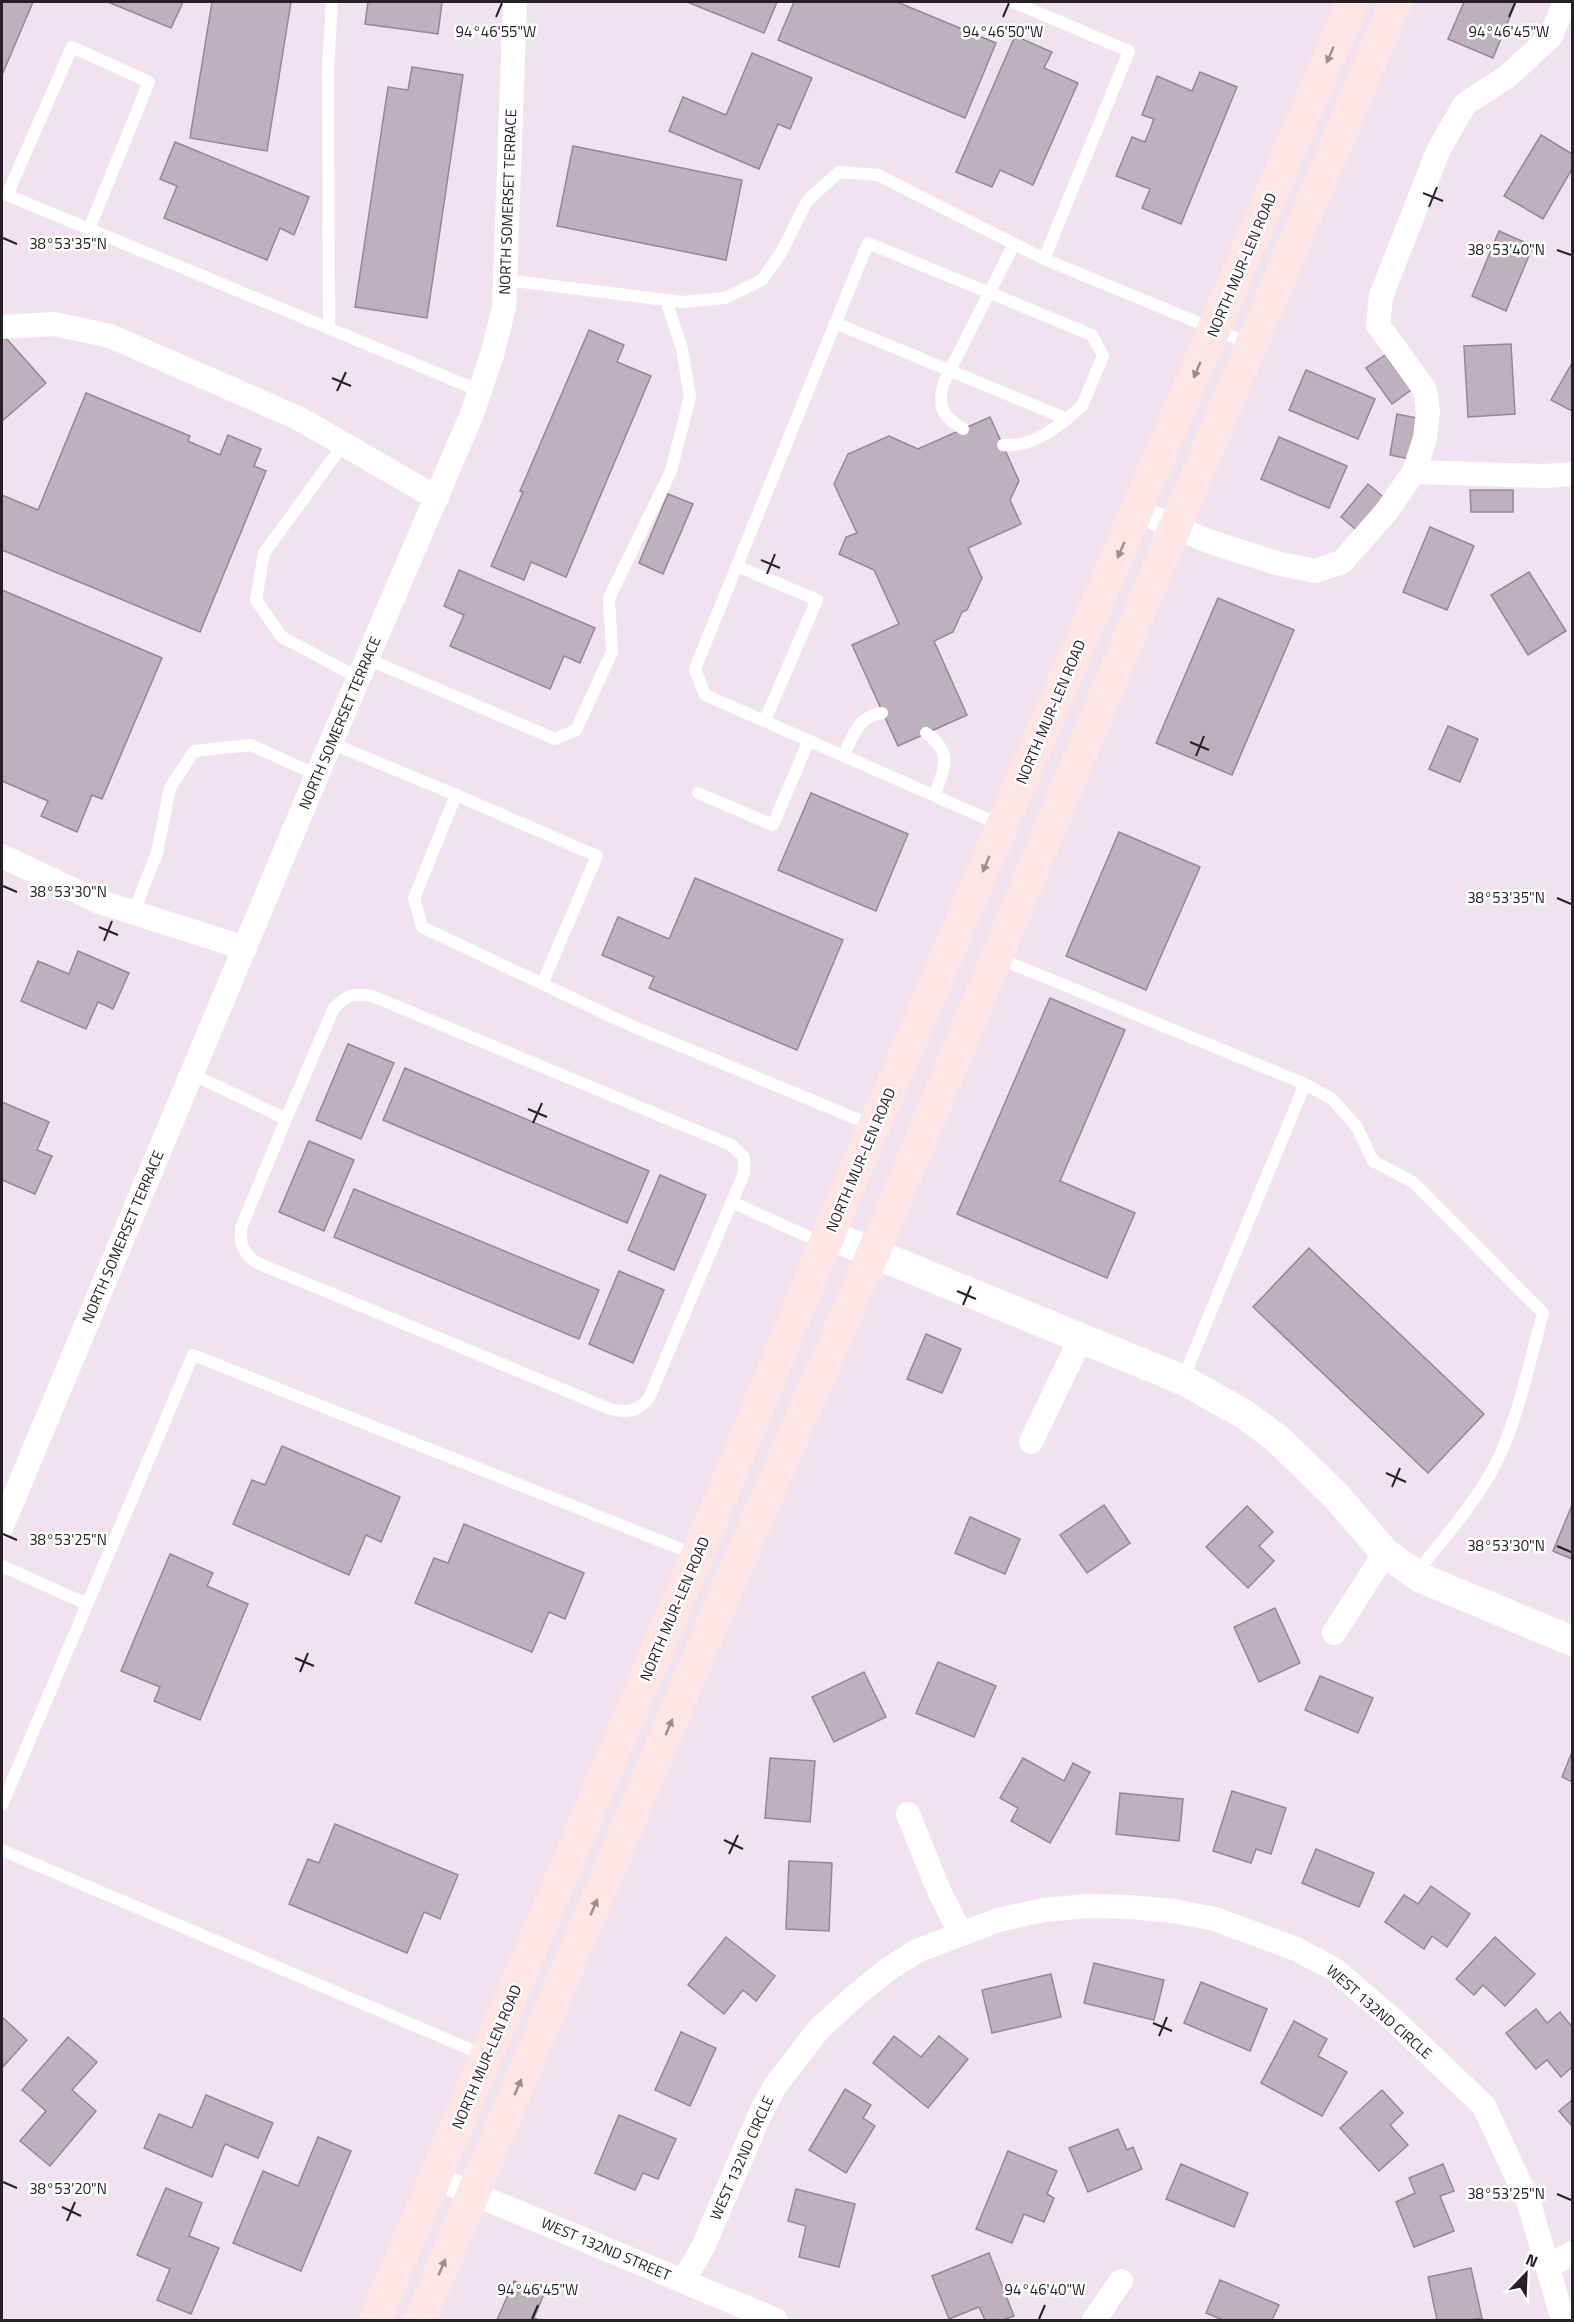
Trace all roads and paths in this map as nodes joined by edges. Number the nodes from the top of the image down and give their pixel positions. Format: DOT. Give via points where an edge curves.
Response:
graph roads {
  1 [pos="332,2"];
  2 [pos="515,2"];
  3 [pos="1013,2"];
  4 [pos="1353,2"];
  5 [pos="1396,2"];
  6 [pos="1565,2"];
  7 [pos="89,229"];
  8 [pos="1014,244"];
  9 [pos="1044,259"];
  10 [pos="506,280"];
  11 [pos="989,293"];
  12 [pos="666,300"];
  13 [pos="835,323"];
  14 [pos="2,327"];
  15 [pos="329,328"];
  16 [pos="1214,331"];
  17 [pos="1251,345"];
  18 [pos="950,370"];
  19 [pos="480,391"];
  20 [pos="1067,419"];
  21 [pos="963,429"];
  22 [pos="343,445"];
  23 [pos="1002,445"];
  24 [pos="1414,472"];
  25 [pos="1572,474"];
  26 [pos="437,498"];
  27 [pos="1138,511"];
  28 [pos="1174,527"];
  29 [pos="736,566"];
  30 [pos="363,668"];
  31 [pos="882,713"];
  32 [pos="765,720"];
  33 [pos="926,733"];
  34 [pos="809,740"];
  35 [pos="331,743"];
  36 [pos="844,755"];
  37 [pos="317,774"];
  38 [pos="698,793"];
  39 [pos="935,794"];
  40 [pos="456,795"];
  41 [pos="1003,825"];
  42 [pos="2,856"];
  43 [pos="133,913"];
  44 [pos="245,948"];
  45 [pos="996,958"];
  46 [pos="542,984"];
  47 [pos="192,1074"];
  48 [pos="1305,1084"];
  49 [pos="286,1119"];
  50 [pos="875,1126"];
  51 [pos="732,1202"];
  52 [pos="827,1240"];
  53 [pos="874,1254"];
  54 [pos="1081,1338"];
  55 [pos="1183,1380"];
  56 [pos="1031,1442"];
  57 [pos="2,1526"];
  58 [pos="1385,1553"];
  59 [pos="698,1556"];
  60 [pos="2,1566"];
  61 [pos="1415,1575"];
  62 [pos="87,1604"];
  63 [pos="1334,1633"];
  64 [pos="1572,1641"];
  65 [pos="2,1805"];
  66 [pos="908,1814"];
  67 [pos="2,1850"];
  68 [pos="961,1934"];
  69 [pos="487,2056"];
  70 [pos="436,2178"];
  71 [pos="473,2194"];
  72 [pos="1572,2253"];
  73 [pos="1548,2267"];
  74 [pos="683,2281"];
  75 [pos="1120,2281"];
  76 [pos="375,2320"];
  77 [pos="420,2320"];
  78 [pos="776,2320"];
  79 [pos="1094,2320"];
  80 [pos="1563,2320"];
  1 -- 15 [label="lane" via="328,68"];
  2 -- 10 [label="street, NORTH SOMERSET TERRACE"];
  3 -- 9 [label="lane" via="1129,51"];
  4 -- 16 [label="main road, NORTH MUR-LEN ROAD, one-way"];
  5 -- 17 [label="main road"];
  6 -- 24 [label="street" via="1551,36 1508,76 1465,104 1438,149 1381,296 1378,325 1425,390 1425,438"];
  7 -- 7 [label="lane" via="150,82 72,47 7,195"];
  7 -- 15 [label="lane"];
  8 -- 9 [label="lane"];
  8 -- 11 [label="lane"];
  8 -- 12 [label="lane" via="878,175 839,172 807,201 781,253 762,280 725,298"];
  9 -- 16 [label="lane"];
  10 -- 12 [label="lane"];
  10 -- 19 [label="street, NORTH SOMERSET TERRACE" via="504,307"];
  11 -- 13 [label="lane" via="868,243"];
  11 -- 18 [label="lane"];
  11 -- 20 [label="lane" via="1092,335 1103,356 1082,406"];
  12 -- 30 [label="lane" via="682,349 690,397 671,471 609,598 612,652 576,730 555,739"];
  13 -- 18 [label="lane"];
  13 -- 29 [label="lane"];
  14 -- 22 [label="street" via="54,324 110,336 298,418"];
  15 -- 19 [label="lane"];
  16 -- 17 [label="lane"];
  16 -- 27 [label="main road, NORTH MUR-LEN ROAD, one-way"];
  17 -- 28 [label="main road"];
  18 -- 20 [label="lane"];
  18 -- 21 [label="lane" via="940,406 946,417"];
  19 -- 26 [label="street, NORTH SOMERSET TERRACE"];
  20 -- 23 [label="lane" via="1034,440"];
  22 -- 26 [label="street"];
  22 -- 30 [label="lane" via="264,553 256,600 282,637"];
  24 -- 25 [label="street"];
  24 -- 28 [label="street" via="1386,512 1342,562 1315,571 1276,563"];
  26 -- 30 [label="street, NORTH SOMERSET TERRACE"];
  27 -- 28 [label="street"];
  27 -- 41 [label="main road, NORTH MUR-LEN ROAD, one-way"];
  28 -- 45 [label="main road"];
  29 -- 32 [label="lane" via="695,669 705,694"];
  29 -- 32 [label="lane" via="817,600"];
  30 -- 35 [label="street, NORTH SOMERSET TERRACE"];
  31 -- 36 [label="lane" via="864,719"];
  32 -- 34 [label="lane"];
  33 -- 39 [label="lane" via="943,748 945,758"];
  34 -- 36 [label="lane"];
  34 -- 38 [label="lane" via="773,825"];
  35 -- 37 [label="street, NORTH SOMERSET TERRACE"];
  35 -- 40 [label="lane"];
  36 -- 39 [label="lane"];
  37 -- 43 [label="lane" via="251,745 194,751 170,788 157,853"];
  37 -- 44 [label="street, NORTH SOMERSET TERRACE"];
  39 -- 41 [label="lane"];
  40 -- 46 [label="lane" via="414,898 422,927"];
  40 -- 46 [label="lane" via="597,856"];
  41 -- 50 [label="main road, NORTH MUR-LEN ROAD, one-way"];
  42 -- 43 [label="street" via="97,901"];
  43 -- 44 [label="street"];
  44 -- 47 [label="street, NORTH SOMERSET TERRACE"];
  45 -- 48 [label="lane"];
  45 -- 53 [label="main road"];
  46 -- 50 [label="lane" via="625,1023"];
  47 -- 49 [label="lane"];
  47 -- 57 [label="street, NORTH SOMERSET TERRACE"];
  48 -- 55 [label="lane"];
  48 -- 61 [label="lane" via="1332,1099 1357,1127 1373,1161 1413,1182 1542,1313 1517,1409 1494,1466"];
  49 -- 51 [label="lane" via="334,1008 356,993 372,996 731,1144 744,1157 744,1173"];
  49 -- 51 [label="lane" via="241,1228 243,1252 255,1262 626,1413 641,1408 649,1398"];
  50 -- 52 [label="main road, NORTH MUR-LEN ROAD"];
  51 -- 52 [label="lane"];
  52 -- 53 [label="street"];
  52 -- 59 [label="main road, NORTH MUR-LEN ROAD"];
  53 -- 54 [label="street"];
  71 -- 53 [label="main road, one-way" via="735,1570"];
  54 -- 55 [label="street"];
  54 -- 56 [label="street"];
  55 -- 58 [label="street" via="1244,1414 1279,1440 1339,1499"];
  58 -- 61 [label="street"];
  58 -- 63 [label="street"];
  59 -- 62 [label="lane" via="193,1355"];
  59 -- 69 [label="main road, NORTH MUR-LEN ROAD"];
  60 -- 62 [label="lane"];
  61 -- 64 [label="street"];
  62 -- 65 [label="lane"];
  66 -- 68 [label="street"];
  67 -- 69 [label="lane"];
  68 -- 73 [label="street, WEST 132ND CIRCLE" via="998,1920 1044,1910 1087,1906 1173,1911 1215,1919 1296,1949 1334,1969 1484,2106 1529,2203"];
  68 -- 74 [label="street, WEST 132ND CIRCLE" via="918,1951 887,1970 819,2030 796,2057 759,2114 703,2247"];
  69 -- 70 [label="main road, NORTH MUR-LEN ROAD"];
  70 -- 71 [label="street, WEST 132ND STREET"];
  70 -- 76 [label="main road, NORTH MUR-LEN ROAD"];
  71 -- 74 [label="street, WEST 132ND STREET"];
  77 -- 71 [label="main road, one-way"];
  72 -- 73 [label="street"];
  73 -- 80 [label="street, WEST 132ND CIRCLE"];
  74 -- 78 [label="street, WEST 132ND STREET"];
  75 -- 79 [label="street"];
}
